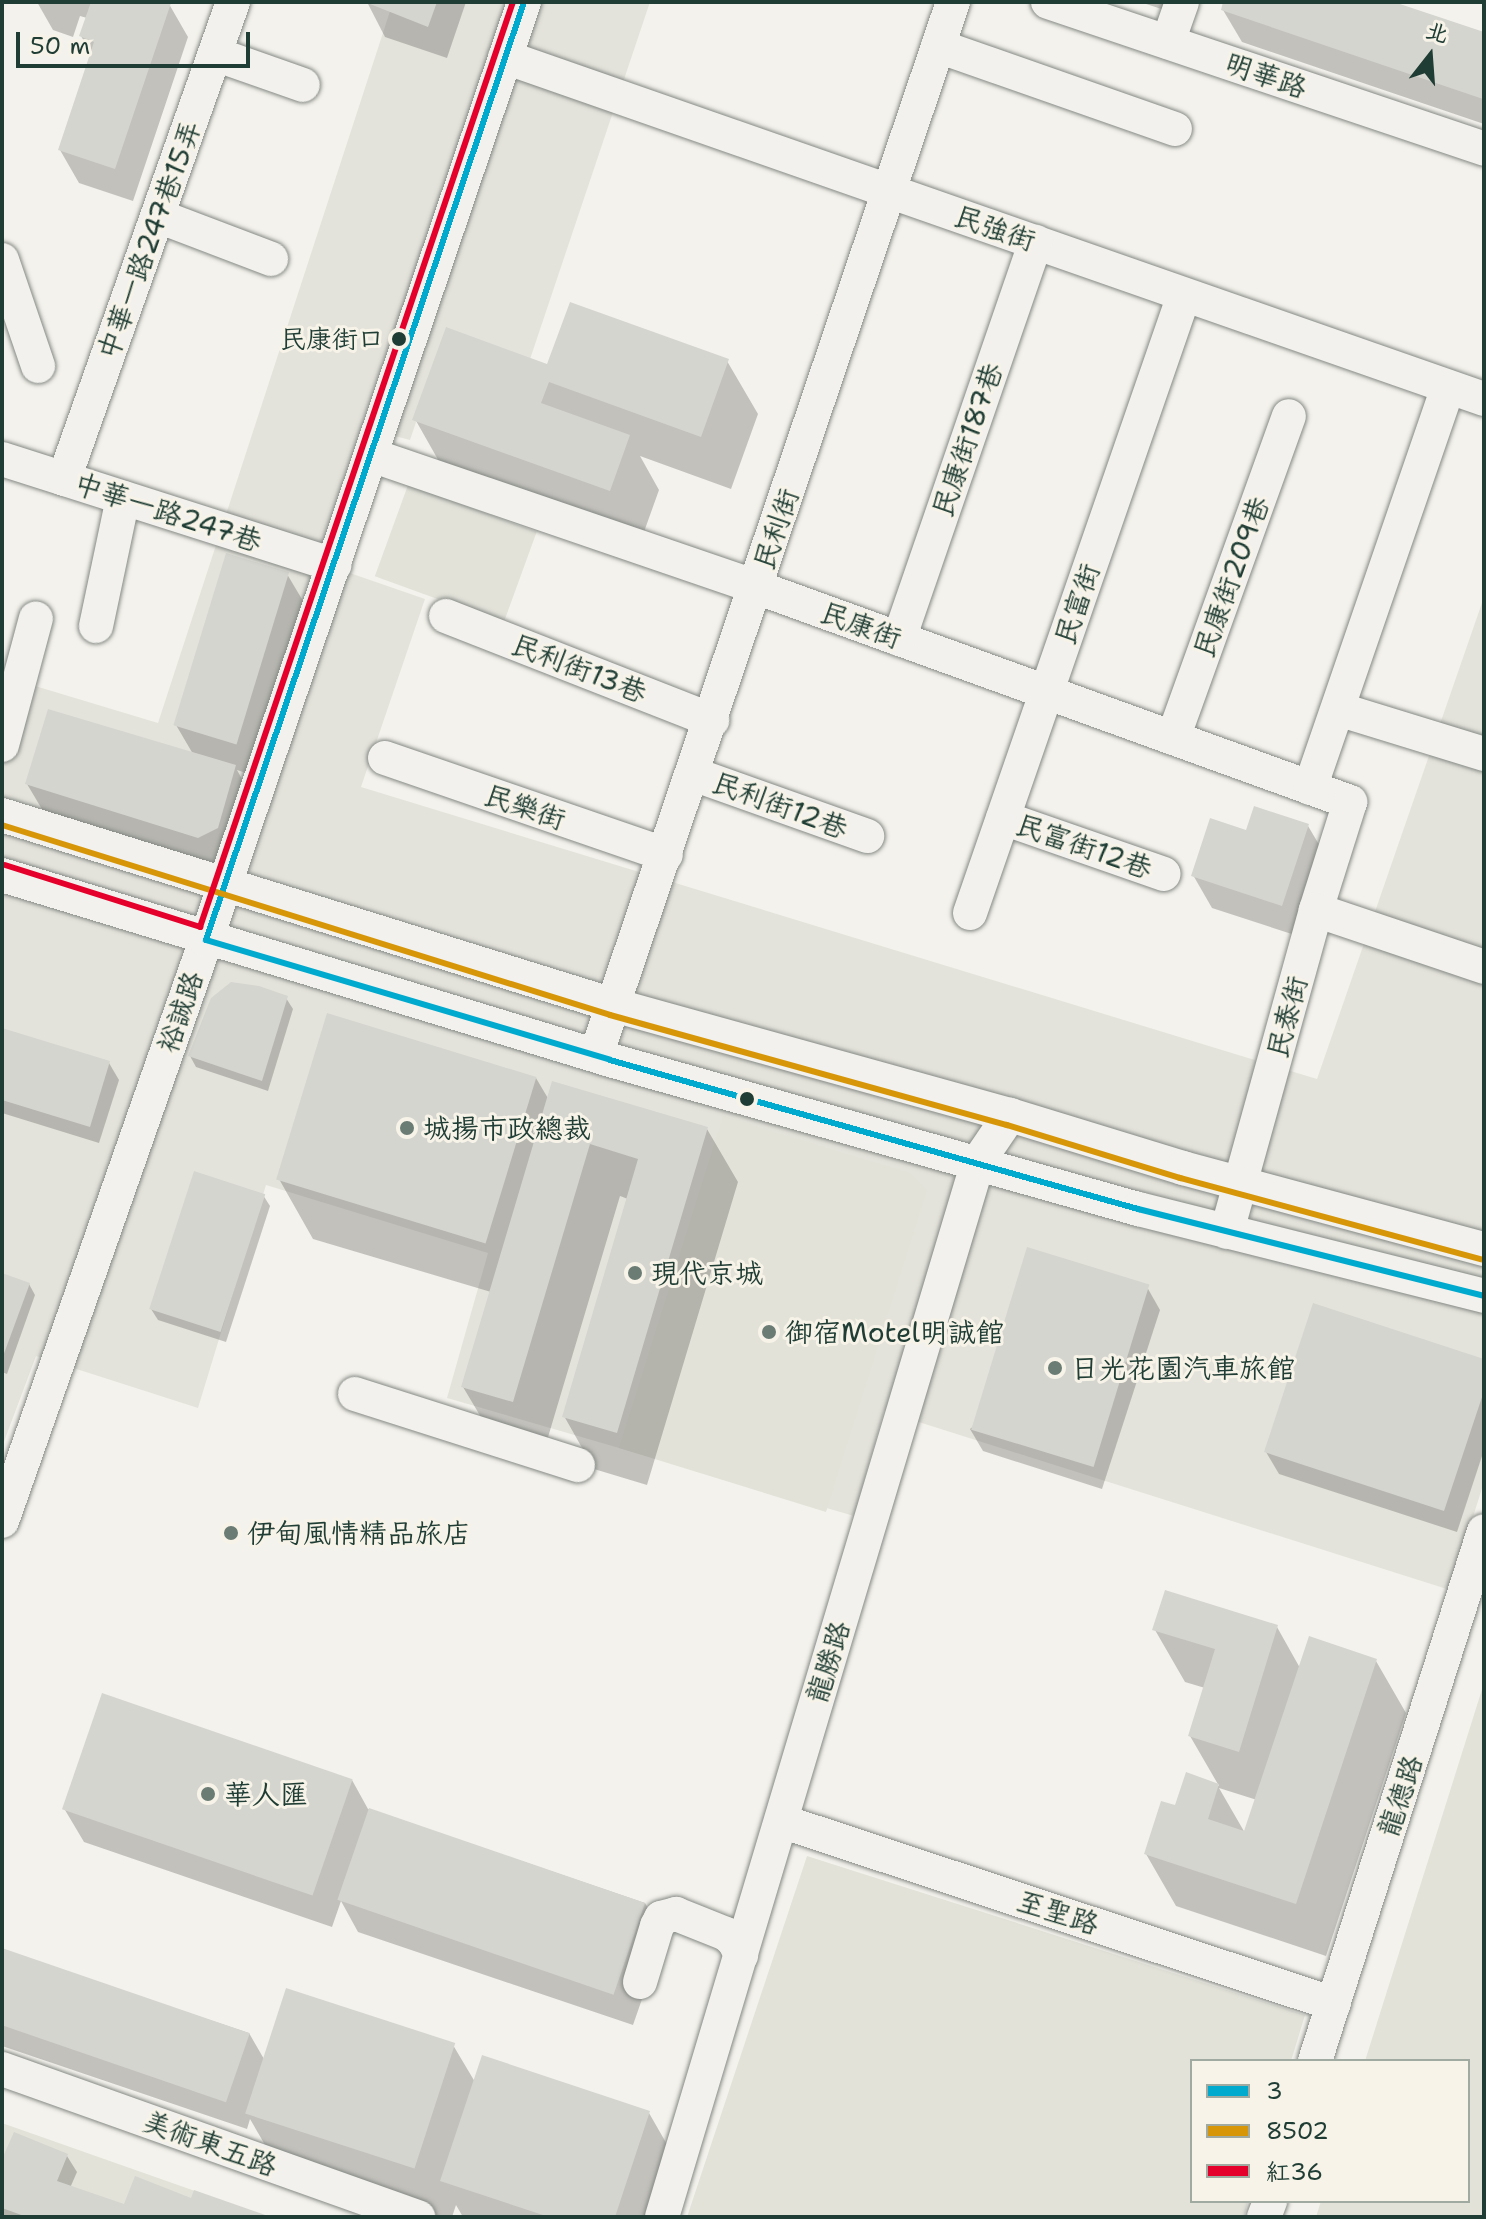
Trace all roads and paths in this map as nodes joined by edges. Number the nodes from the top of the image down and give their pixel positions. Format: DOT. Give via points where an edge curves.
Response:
graph roads {
  1 [pos="233,2"];
  2 [pos="524,2"];
  3 [pos="953,2"];
  4 [pos="1048,2"];
  5 [pos="1182,2"];
  6 [pos="1168,42"];
  7 [pos="938,46"];
  8 [pos="215,54"];
  9 [pos="505,57"];
  10 [pos="303,85"];
  11 [pos="1175,129"];
  12 [pos="1484,149"];
  13 [pos="890,191"];
  14 [pos="158,216"];
  15 [pos="1036,242"];
  16 [pos="271,259"];
  17 [pos="2,260"];
  18 [pos="1184,295"];
  19 [pos="38,366"];
  20 [pos="1448,387"];
  21 [pos="1484,399"];
  22 [pos="1289,416"];
  23 [pos="371,455"];
  24 [pos="2,459"];
  25 [pos="64,479"];
  26 [pos="123,498"];
  27 [pos="334,565"];
  28 [pos="756,587"];
  29 [pos="446,616"];
  30 [pos="36,618"];
  31 [pos="96,626"];
  32 [pos="899,639"];
  33 [pos="1046,692"];
  34 [pos="1338,709"];
  35 [pos="712,720"];
  36 [pos="1173,738"];
  37 [pos="2,745"];
  38 [pos="1484,754"];
  39 [pos="385,758"];
  40 [pos="693,774"];
  41 [pos="1310,788"];
  42 [pos="1350,802"];
  43 [pos="2,815"];
  44 [pos="1003,818"];
  45 [pos="867,836"];
  46 [pos="666,855"];
  47 [pos="1164,874"];
  48 [pos="2,875"];
  49 [pos="224,883"];
  50 [pos="1316,910"];
  51 [pos="970,913"];
  52 [pos="206,940"];
  53 [pos="1484,967"];
  54 [pos="613,1005"];
  55 [pos="596,1055"];
  56 [pos="1010,1115"];
  57 [pos="978,1162"];
  58 [pos="1241,1184"];
  59 [pos="1227,1232"];
  60 [pos="1484,1249"];
  61 [pos="1484,1296"];
  62 [pos="355,1394"];
  63 [pos="14,1449"];
  64 [pos="578,1465"];
  65 [pos="2,1521"];
  66 [pos="1484,1531"];
  67 [pos="781,1821"];
  68 [pos="741,1955"];
  69 [pos="640,1982"];
  70 [pos="1334,2004"];
  71 [pos="1316,2059"];
  72 [pos="2,2069"];
  73 [pos="418,2217"];
  74 [pos="662,2217"];
  1 -- 8 [label="street, 中華一路247巷15弄"];
  2 -- 9 [label="street, 裕誠路"];
  3 -- 7 [label="street, 民利街"];
  4 -- 6 [label="street, 明華路"];
  5 -- 6 [label="street"];
  6 -- 12 [label="street, 明華路"];
  7 -- 11 [label="street"];
  7 -- 13 [label="street, 民利街"];
  8 -- 10 [label="street"];
  8 -- 14 [label="street, 中華一路247巷15弄"];
  9 -- 13 [label="street, 民強街"];
  9 -- 23 [label="street, 裕誠路"];
  13 -- 15 [label="street, 民強街"];
  13 -- 28 [label="street, 民利街"];
  14 -- 16 [label="street"];
  14 -- 25 [label="street, 中華一路247巷15弄"];
  15 -- 18 [label="street, 民強街"];
  15 -- 32 [label="street, 民康街187巷"];
  17 -- 19 [label="street"];
  18 -- 20 [label="street, 民強街"];
  18 -- 33 [label="street, 民富街"];
  20 -- 21 [label="street, 民強街"];
  20 -- 34 [label="street"];
  22 -- 36 [label="street, 民康街209巷"];
  23 -- 27 [label="street, 裕誠路"];
  23 -- 28 [label="street, 民康街"];
  24 -- 25 [label="street, 中華一路247巷"];
  25 -- 26 [label="street, 中華一路247巷"];
  26 -- 27 [label="street, 中華一路247巷"];
  26 -- 31 [label="street"];
  27 -- 49 [label="street, 裕誠路"];
  28 -- 32 [label="street, 民康街"];
  28 -- 35 [label="street, 民利街"];
  29 -- 35 [label="street, 民利街13巷"];
  30 -- 37 [label="street"];
  32 -- 33 [label="street, 民康街"];
  33 -- 36 [label="street, 民康街"];
  33 -- 44 [label="street, 民富街"];
  34 -- 38 [label="street"];
  34 -- 41 [label="street"];
  35 -- 40 [label="street, 民利街"];
  36 -- 41 [label="street, 民康街"];
  39 -- 46 [label="street, 民樂街"];
  40 -- 45 [label="street, 民利街12巷"];
  40 -- 46 [label="street, 民利街"];
  41 -- 42 [label="street, 民康街"];
  42 -- 50 [label="street, 民泰街"];
  43 -- 49 [label="street"];
  44 -- 47 [label="street, 民富街12巷"];
  44 -- 51 [label="street, 民富街"];
  46 -- 54 [label="street, 民利街"];
  48 -- 52 [label="street"];
  49 -- 52 [label="street, 裕誠路"];
  49 -- 54 [label="street"];
  50 -- 53 [label="street"];
  50 -- 58 [label="street, 民泰街"];
  52 -- 55 [label="street"];
  52 -- 63 [label="street, 裕誠路"];
  54 -- 55 [label="street, 民利街"];
  54 -- 56 [label="street"];
  55 -- 57 [label="street"];
  56 -- 57 [label="street, 龍勝路"];
  56 -- 58 [label="street"];
  57 -- 59 [label="street"];
  57 -- 67 [label="street, 龍勝路"];
  58 -- 59 [label="street, 民泰街"];
  58 -- 60 [label="street"];
  59 -- 61 [label="street"];
  62 -- 64 [label="street"];
  63 -- 65 [label="street, 裕誠路"];
  66 -- 70 [label="street, 龍德路"];
  67 -- 68 [label="street, 龍勝路"];
  67 -- 70 [label="street, 至聖路"];
  68 -- 69 [label="street" via="726,1934 676,1914 661,1918"];
  68 -- 74 [label="street, 龍勝路"];
  70 -- 71 [label="street, 龍德路"];
  72 -- 73 [label="street, 美術東五路"];
}
